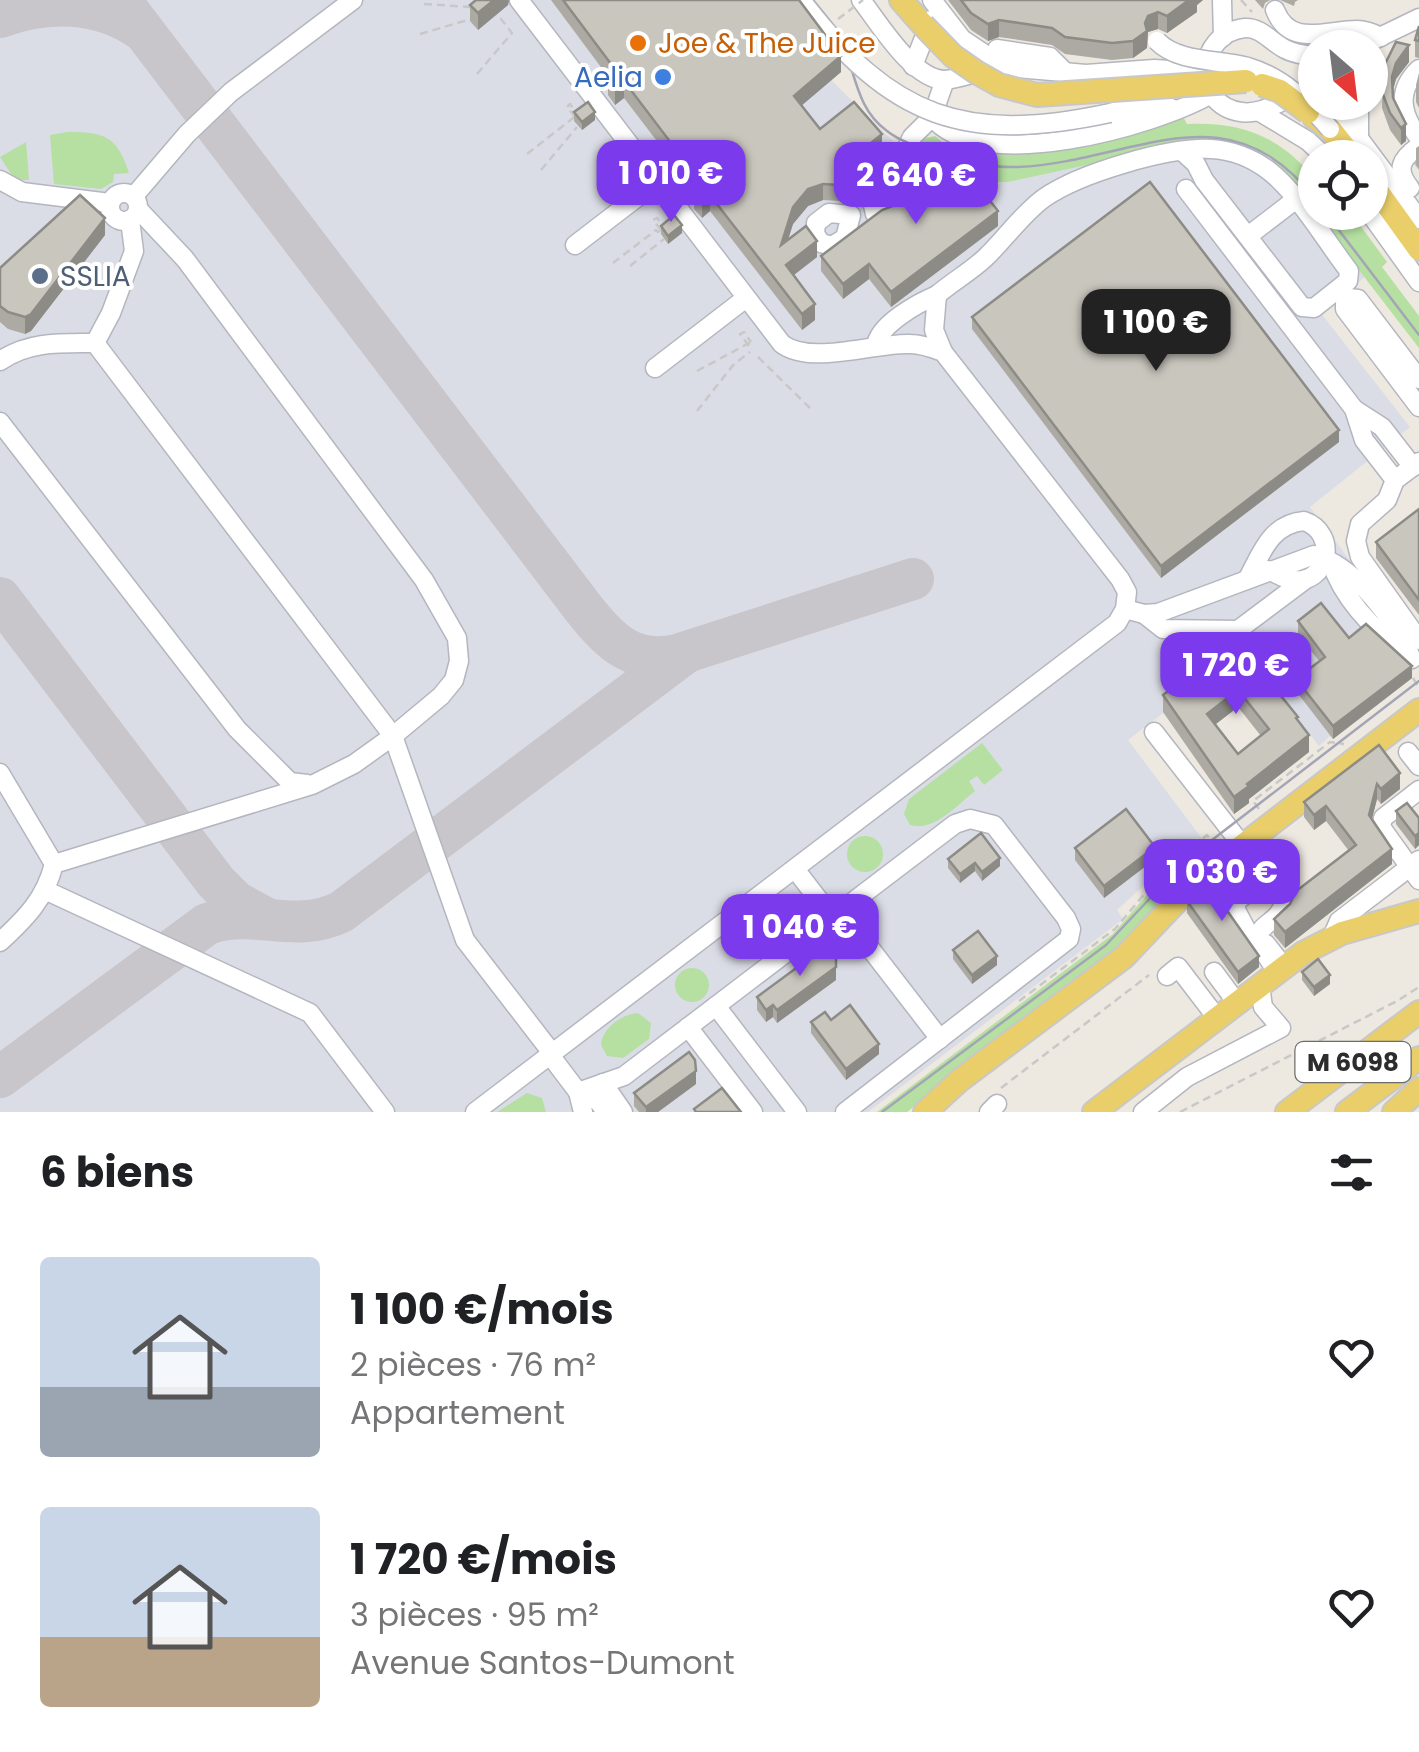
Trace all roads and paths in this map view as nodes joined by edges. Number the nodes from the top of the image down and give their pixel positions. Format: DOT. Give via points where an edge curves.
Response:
graph roads {
  1 [pos="353,0"];
  2 [pos="519,0"];
  3 [pos="801,0"];
  4 [pos="861,0"];
  5 [pos="901,0"];
  6 [pos="1222,0"];
  7 [pos="934,3"];
  8 [pos="424,4"];
  9 [pos="480,8"];
  10 [pos="877,8"];
  11 [pos="1275,10"];
  12 [pos="498,14"];
  13 [pos="470,20"];
  14 [pos="1414,21"];
  15 [pos="420,34"];
  16 [pos="1298,34"];
  17 [pos="1388,34"];
  18 [pos="1223,36"];
  19 [pos="1157,41"];
  20 [pos="1405,50"];
  21 [pos="1298,53"];
  22 [pos="1000,58"];
  23 [pos="913,66"];
  24 [pos="1419,68"];
  25 [pos="477,74"];
  26 [pos="946,80"];
  27 [pos="1205,84"];
  28 [pos="1254,92"];
  29 [pos="1298,97"];
  30 [pos="1175,110"];
  31 [pos="577,116"];
  32 [pos="932,117"];
  33 [pos="1324,120"];
  34 [pos="578,126"];
  35 [pos="1330,128"];
  36 [pos="948,130"];
  37 [pos="912,137"];
  38 [pos="1419,138"];
  39 [pos="1308,140"];
  40 [pos="1347,140"];
  41 [pos="1227,151"];
  42 [pos="1183,152"];
  43 [pos="527,154"];
  44 [pos="957,154"];
  45 [pos="1415,162"];
  46 [pos="540,170"];
  47 [pos="1200,172"];
  48 [pos="0,180"];
  49 [pos="657,182"];
  50 [pos="1388,183"];
  51 [pos="1186,188"];
  52 [pos="918,189"];
  53 [pos="1295,200"];
  54 [pos="1419,200"];
  55 [pos="1388,206"];
  56 [pos="134,208"];
  57 [pos="851,215"];
  58 [pos="1419,219"];
  59 [pos="663,229"];
  60 [pos="1382,230"];
  61 [pos="1248,236"];
  62 [pos="664,239"];
  63 [pos="575,245"];
  64 [pos="1419,249"];
  65 [pos="613,263"];
  66 [pos="630,266"];
  67 [pos="1419,282"];
  68 [pos="937,295"];
  69 [pos="746,298"];
  70 [pos="95,343"];
  71 [pos="749,346"];
  72 [pos="876,346"];
  73 [pos="750,352"];
  74 [pos="943,352"];
  75 [pos="758,357"];
  76 [pos="0,360"];
  77 [pos="655,368"];
  78 [pos="698,371"];
  79 [pos="1419,380"];
  80 [pos="1419,407"];
  81 [pos="1354,409"];
  82 [pos="697,411"];
  83 [pos="812,412"];
  84 [pos="0,422"];
  85 [pos="1416,464"];
  86 [pos="1395,480"];
  87 [pos="1328,560"];
  88 [pos="1268,570"];
  89 [pos="1309,577"];
  90 [pos="1248,578"];
  91 [pos="1125,609"];
  92 [pos="1144,614"];
  93 [pos="1419,640"];
  94 [pos="1417,666"];
  95 [pos="1419,688"];
  96 [pos="1419,710"];
  97 [pos="1154,732"];
  98 [pos="393,736"];
  99 [pos="0,772"];
  100 [pos="312,785"];
  101 [pos="1419,790"];
  102 [pos="1240,842"];
  103 [pos="54,864"];
  104 [pos="795,869"];
  105 [pos="1416,869"];
  106 [pos="47,891"];
  107 [pos="1419,911"];
  108 [pos="832,917"];
  109 [pos="1332,937"];
  110 [pos="0,942"];
  111 [pos="1260,942"];
  112 [pos="1214,972"];
  113 [pos="1169,974"];
  114 [pos="1274,974"];
  115 [pos="1419,986"];
  116 [pos="1018,1001"];
  117 [pos="1236,1003"];
  118 [pos="716,1006"];
  119 [pos="1419,1012"];
  120 [pos="1217,1018"];
  121 [pos="688,1027"];
  122 [pos="940,1039"];
  123 [pos="551,1054"];
  124 [pos="1419,1058"];
  125 [pos="603,1083"];
  126 [pos="1419,1089"];
  127 [pos="578,1092"];
  128 [pos="993,1108"];
  129 [pos="385,1112"];
  130 [pos="475,1112"];
  131 [pos="583,1112"];
  132 [pos="606,1112"];
  133 [pos="623,1112"];
  134 [pos="753,1112"];
  135 [pos="797,1112"];
  136 [pos="845,1112"];
  137 [pos="925,1112"];
  138 [pos="1094,1112"];
  139 [pos="1143,1112"];
  140 [pos="1180,1112"];
  141 [pos="1287,1112"];
  142 [pos="1347,1112"];
  143 [pos="1394,1112"];
  1 -- 56 [label="street" via="231,92 187,134"];
  2 -- 49 [label="street"];
  3 -- 30 [label="street, bridge" via="855,62 899,95 974,124 1055,124 1156,101"];
  4 -- 10 [label="street"];
  5 -- 27 [label="main road, bridge" via="964,64 1012,89 1062,96"];
  6 -- 18 [label="street"];
  7 -- 22 [label="street" via="962,38"];
  7 -- 23 [label="street"];
  8 -- 9 [label="path"];
  10 -- 23 [label="street"];
  11 -- 16 [label="street"];
  12 -- 25 [label="path" via="512,33"];
  13 -- 15 [label="path"];
  14 -- 17 [label="street"];
  14 -- 20 [label="street"];
  18 -- 21 [label="street" via="1252,28"];
  18 -- 27 [label="street" via="1210,51"];
  19 -- 35 [label="street, bridge" via="1174,52 1274,77"];
  22 -- 26 [label="street"];
  22 -- 27 [label="street" via="1066,73 1169,69"];
  23 -- 26 [label="street"];
  24 -- 38 [label="street" via="1402,103"];
  26 -- 32 [label="street"];
  27 -- 28 [label="main road, bridge"];
  27 -- 30 [label="street"];
  28 -- 29 [label="main road, bridge"];
  28 -- 39 [label="street"];
  30 -- 36 [label="street" via="1094,135 1018,146"];
  31 -- 43 [label="path"];
  32 -- 36 [label="street"];
  32 -- 37 [label="street"];
  33 -- 35 [label="main road, bridge"];
  34 -- 46 [label="path"];
  35 -- 40 [label="main road"];
  36 -- 44 [label="street"];
  37 -- 52 [label="street" via="896,177 909,190"];
  37 -- 57 [label="street" via="898,145"];
  41 -- 42 [label="street"];
  41 -- 47 [label="street"];
  41 -- 53 [label="street" via="1268,170"];
  42 -- 47 [label="street"];
  42 -- 68 [label="street" via="1064,185"];
  45 -- 54 [label="street" via="1400,165 1400,174"];
  47 -- 61 [label="street"];
  48 -- 56 [label="street" via="22,192 110,203 120,193"];
  49 -- 63 [label="street"];
  49 -- 69 [label="street"];
  50 -- 58 [label="street"];
  51 -- 81 [label="street"];
  53 -- 61 [label="street"];
  53 -- 61 [label="street" via="1349,271 1348,281 1325,299 1310,309 1302,306"];
  55 -- 64 [label="main road"];
  56 -- 70 [label="street" via="134,251"];
  56 -- 98 [label="street" via="170,239 295,403 424,580 458,638 454,680"];
  59 -- 65 [label="path"];
  60 -- 67 [label="street"];
  62 -- 66 [label="path"];
  68 -- 72 [label="street" via="881,332"];
  68 -- 74 [label="street" via="934,330"];
  69 -- 72 [label="street" via="791,350"];
  69 -- 77 [label="street"];
  70 -- 76 [label="street" via="42,344"];
  70 -- 98 [label="street"];
  71 -- 78 [label="path, bridge" via="740,334 744,332 751,342 749,343 738,349 714,362 706,366"];
  72 -- 74 [label="street" via="913,344"];
  73 -- 82 [label="path"];
  74 -- 91 [label="street" via="1120,579"];
  75 -- 83 [label="path"];
  79 -- 80 [label="street" via="1358,299 1347,300 1345,309"];
  81 -- 85 [label="street" via="1382,427"];
  81 -- 86 [label="street" via="1364,440"];
  84 -- 100 [label="street" via="237,729 290,782"];
  85 -- 86 [label="street"];
  86 -- 93 [label="street" via="1388,500 1360,524 1356,550"];
  87 -- 88 [label="street" via="1308,555"];
  87 -- 89 [label="street"];
  87 -- 90 [label="street" via="1320,530 1304,521 1290,523 1268,540"];
  87 -- 94 [label="street" via="1354,578 1406,642"];
  88 -- 89 [label="street" via="1293,580"];
  88 -- 90 [label="street"];
  89 -- 92 [label="street" via="1238,630 1162,629"];
  90 -- 92 [label="street"];
  91 -- 92 [label="street"];
  91 -- 104 [label="street" via="1117,623"];
  94 -- 95 [label="path" via="1412,676"];
  96 -- 102 [label="main road"];
  97 -- 102 [label="street"];
  98 -- 100 [label="street"];
  98 -- 123 [label="street" via="465,940"];
  99 -- 103 [label="street"];
  100 -- 103 [label="street"];
  101 -- 105 [label="street" via="1383,818 1381,827"];
  102 -- 116 [label="path" via="1219,852 1207,835 1169,865 1114,929"];
  102 -- 137 [label="main road" via="1124,957"];
  103 -- 106 [label="street"];
  104 -- 108 [label="street"];
  104 -- 123 [label="street"];
  105 -- 109 [label="street" via="1340,921"];
  106 -- 110 [label="street"];
  106 -- 129 [label="street" via="310,1013"];
  107 -- 109 [label="main road"];
  108 -- 118 [label="street"];
  108 -- 122 [label="street" via="856,930"];
  108 -- 122 [label="street" via="955,824 978,819 1002,832 1066,918 1070,934"];
  109 -- 114 [label="main road"];
  111 -- 114 [label="street"];
  112 -- 117 [label="street"];
  113 -- 120 [label="street" via="1178,967"];
  113 -- 128 [label="path" via="1164,964 986,1100"];
  114 -- 117 [label="main road"];
  114 -- 139 [label="street" via="1263,1006 1281,1028 1187,1078"];
  115 -- 140 [label="path"];
  117 -- 120 [label="main road"];
  118 -- 121 [label="street"];
  118 -- 135 [label="street"];
  119 -- 141 [label="main road, M 6098"];
  120 -- 138 [label="main road"];
  121 -- 125 [label="street" via="624,1076"];
  121 -- 134 [label="street"];
  122 -- 136 [label="street"];
  123 -- 127 [label="street"];
  123 -- 130 [label="street"];
  124 -- 142 [label="main road, M 6098"];
  125 -- 127 [label="street"];
  125 -- 133 [label="street"];
  126 -- 143 [label="main road"];
  127 -- 131 [label="street"];
  127 -- 132 [label="street"];
}
